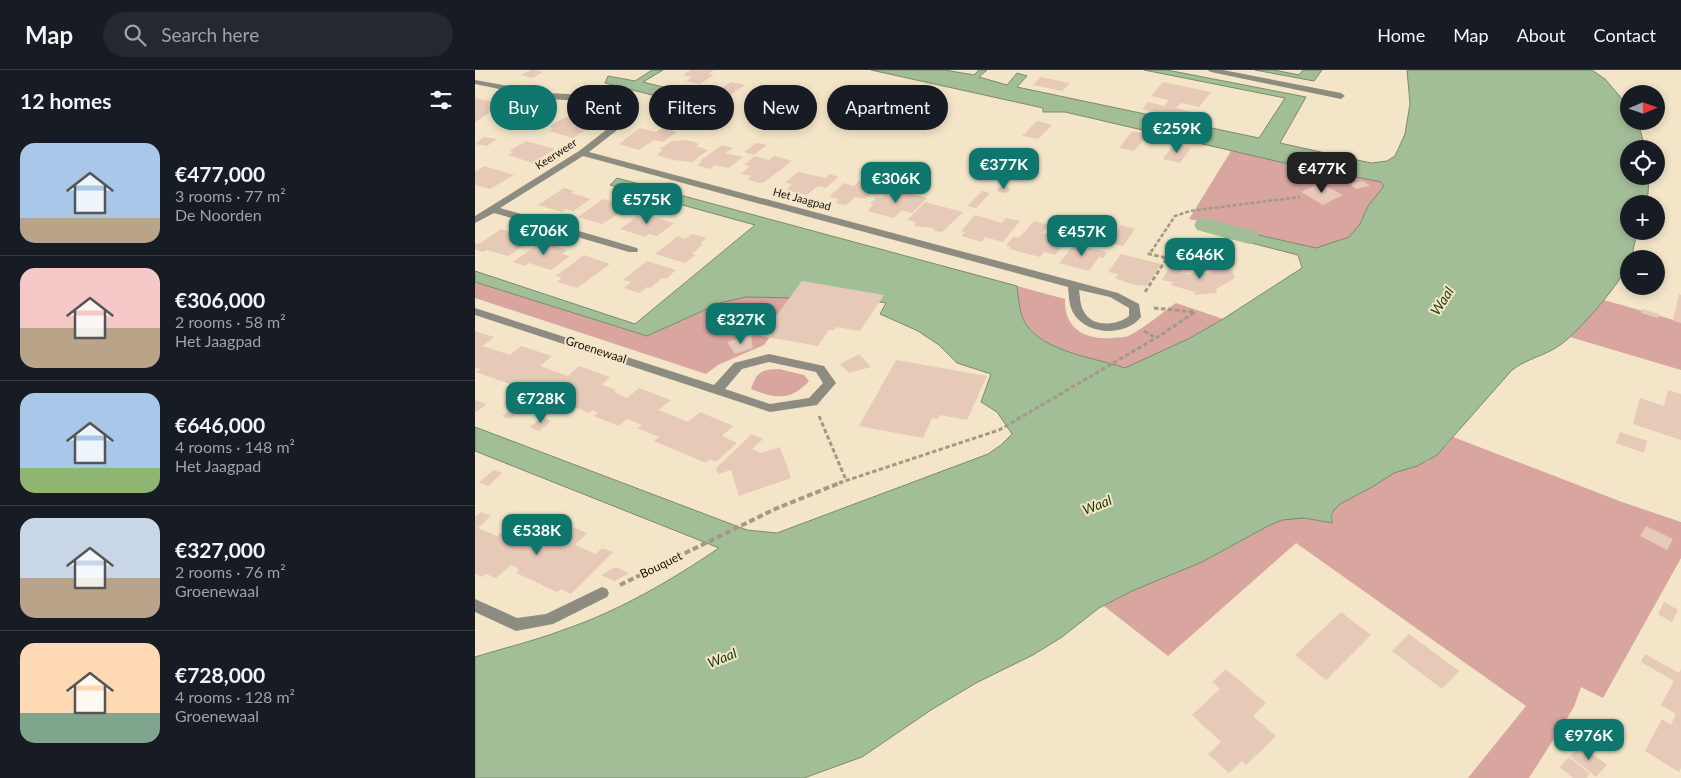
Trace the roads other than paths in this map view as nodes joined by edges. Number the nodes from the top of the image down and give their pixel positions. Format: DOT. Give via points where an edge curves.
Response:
graph roads {
  1 [pos="1211,70"];
  2 [pos="475,82"];
  3 [pos="1341,96"];
  4 [pos="582,153"];
  5 [pos="492,209"];
  6 [pos="475,220"];
  7 [pos="633,250"];
  8 [pos="1073,284"];
  9 [pos="475,311"];
  10 [pos="717,390"];
  11 [pos="602,593"];
  12 [pos="475,605"];
  1 -- 3 [label="street"];
  2 -- 4 [label="street, Keerweer" via="547,96 585,98 616,106 622,116 613,129"];
  4 -- 5 [label="street, Keerweer"];
  4 -- 8 [label="street, Het Jaagpad"];
  5 -- 6 [label="street, Keerweer"];
  5 -- 7 [label="street"];
  8 -- 8 [label="street, Het Jaagpad" via="1078,312 1089,324 1118,326 1135,317 1135,306 1114,295"];
  9 -- 10 [label="street, Groenewaal"];
  10 -- 10 [label="street, Groenewaal" via="739,366 769,358 820,369 830,383 813,402 770,408"];
  11 -- 12 [label="street" via="548,620 516,625"];
}
